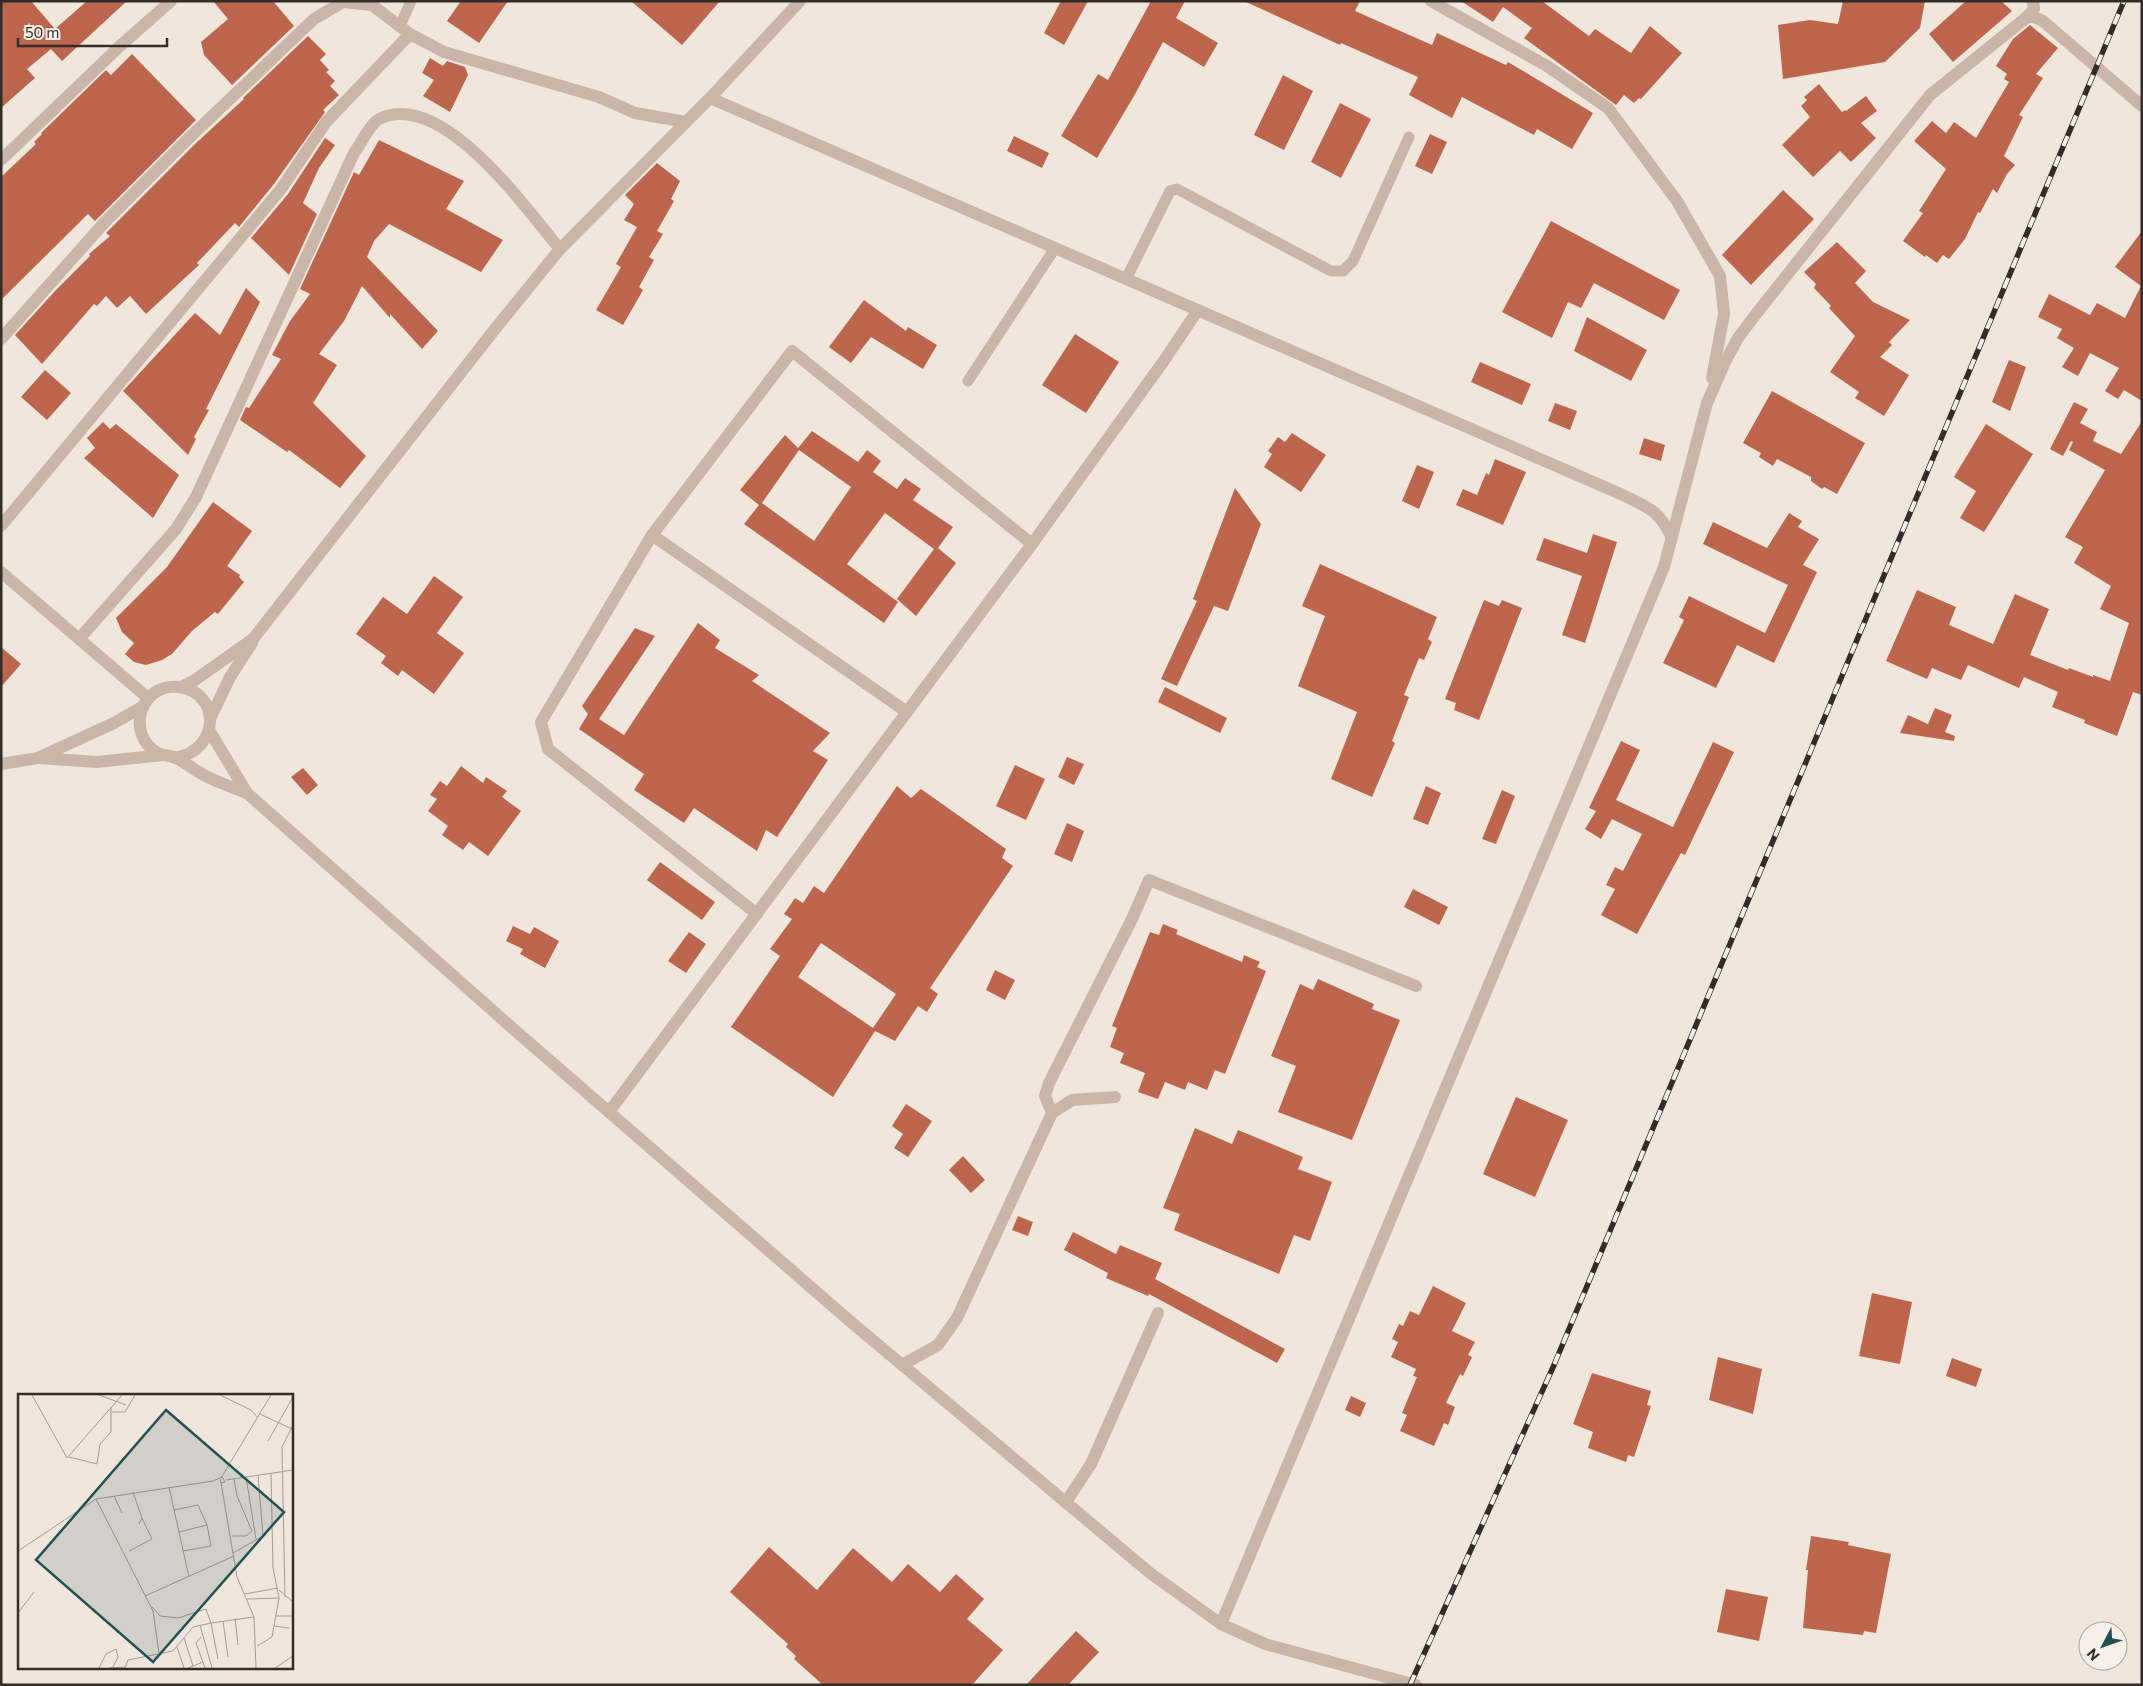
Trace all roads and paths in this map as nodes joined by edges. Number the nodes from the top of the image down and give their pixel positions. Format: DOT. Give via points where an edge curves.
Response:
graph roads {
  1 [pos="171,1"];
  2 [pos="411,1"];
  3 [pos="800,1"];
  4 [pos="1431,1"];
  5 [pos="2033,1"];
  6 [pos="2027,17"];
  7 [pos="400,26"];
  8 [pos="410,34"];
  9 [pos="710,98"];
  10 [pos="2142,106"];
  11 [pos="686,122"];
  12 [pos="1409,137"];
  13 [pos="1,160"];
  14 [pos="1055,248"];
  15 [pos="560,249"];
  16 [pos="1126,278"];
  17 [pos="1198,310"];
  18 [pos="1,339"];
  19 [pos="968,381"];
  20 [pos="1707,403"];
  21 [pos="1,526"];
  22 [pos="652,535"];
  23 [pos="1670,536"];
  24 [pos="1032,544"];
  25 [pos="1,572"];
  26 [pos="257,634"];
  27 [pos="79,639"];
  28 [pos="181,687"];
  29 [pos="145,702"];
  30 [pos="907,712"];
  31 [pos="210,725"];
  32 [pos="169,757"];
  33 [pos="38,758"];
  34 [pos="1,764"];
  35 [pos="247,792"];
  36 [pos="757,914"];
  37 [pos="1416,986"];
  38 [pos="1115,1097"];
  39 [pos="609,1112"];
  40 [pos="1052,1113"];
  41 [pos="1158,1313"];
  42 [pos="902,1365"];
  43 [pos="1066,1502"];
  44 [pos="1221,1624"];
  45 [pos="1416,1685"];
  1 -- 13 [label="street"];
  2 -- 7 [label="lane"];
  3 -- 9 [label="street"];
  4 -- 20 [label="street" via="1547,66 1608,108 1677,201 1720,276 1724,314"];
  5 -- 6 [label="street" via="2034,9"];
  6 -- 10 [label="street" via="2043,21"];
  6 -- 20 [label="street" via="1930,95 1738,338"];
  7 -- 8 [label="street"];
  7 -- 18 [label="street" via="372,5 343,2 314,19 104,223"];
  8 -- 11 [label="street" via="444,52 599,97 635,113"];
  8 -- 21 [label="street" via="326,122 281,189"];
  9 -- 11 [label="street"];
  9 -- 14 [label="street"];
  11 -- 15 [label="street"];
  12 -- 16 [label="lane" via="1354,261 1343,271 1331,271 1177,189 1170,191"];
  14 -- 16 [label="street"];
  14 -- 19 [label="lane"];
  15 -- 26 [label="street"];
  15 -- 27 [label="street" via="490,166 459,137 423,117 390,115 377,120 354,153 196,497 176,529"];
  16 -- 17 [label="street"];
  17 -- 23 [label="street" via="1623,495 1648,507 1664,520"];
  17 -- 24 [label="street"];
  20 -- 23 [label="street"];
  22 -- 24 [label="street" via="792,350"];
  22 -- 30 [label="street"];
  22 -- 36 [label="street" via="541,722 548,749"];
  23 -- 44 [label="street" via="1664,567"];
  24 -- 30 [label="street"];
  25 -- 27 [label="street"];
  26 -- 28 [label="street"];
  26 -- 31 [label="street" via="230,677"];
  27 -- 29 [label="street"];
  28 -- 29 [label="street" via="169,686 158,690"];
  28 -- 31 [label="street" via="202,698 208,708"];
  29 -- 32 [label="street" via="139,718 144,740 152,750"];
  29 -- 33 [label="street" via="114,723"];
  30 -- 36 [label="street"];
  31 -- 32 [label="street" via="198,749 187,756"];
  31 -- 35 [label="street"];
  32 -- 33 [label="street" via="97,762"];
  32 -- 35 [label="street" via="203,775"];
  33 -- 34 [label="street"];
  35 -- 39 [label="street"];
  36 -- 39 [label="street"];
  37 -- 40 [label="street" via="1149,880 1048,1083 1045,1096"];
  38 -- 40 [label="street" via="1072,1100"];
  39 -- 42 [label="street"];
  40 -- 42 [label="street" via="957,1318 938,1345"];
  41 -- 43 [label="street" via="1091,1464"];
  42 -- 43 [label="street"];
  43 -- 44 [label="street" via="1150,1573"];
  44 -- 45 [label="street" via="1265,1644"];
}
